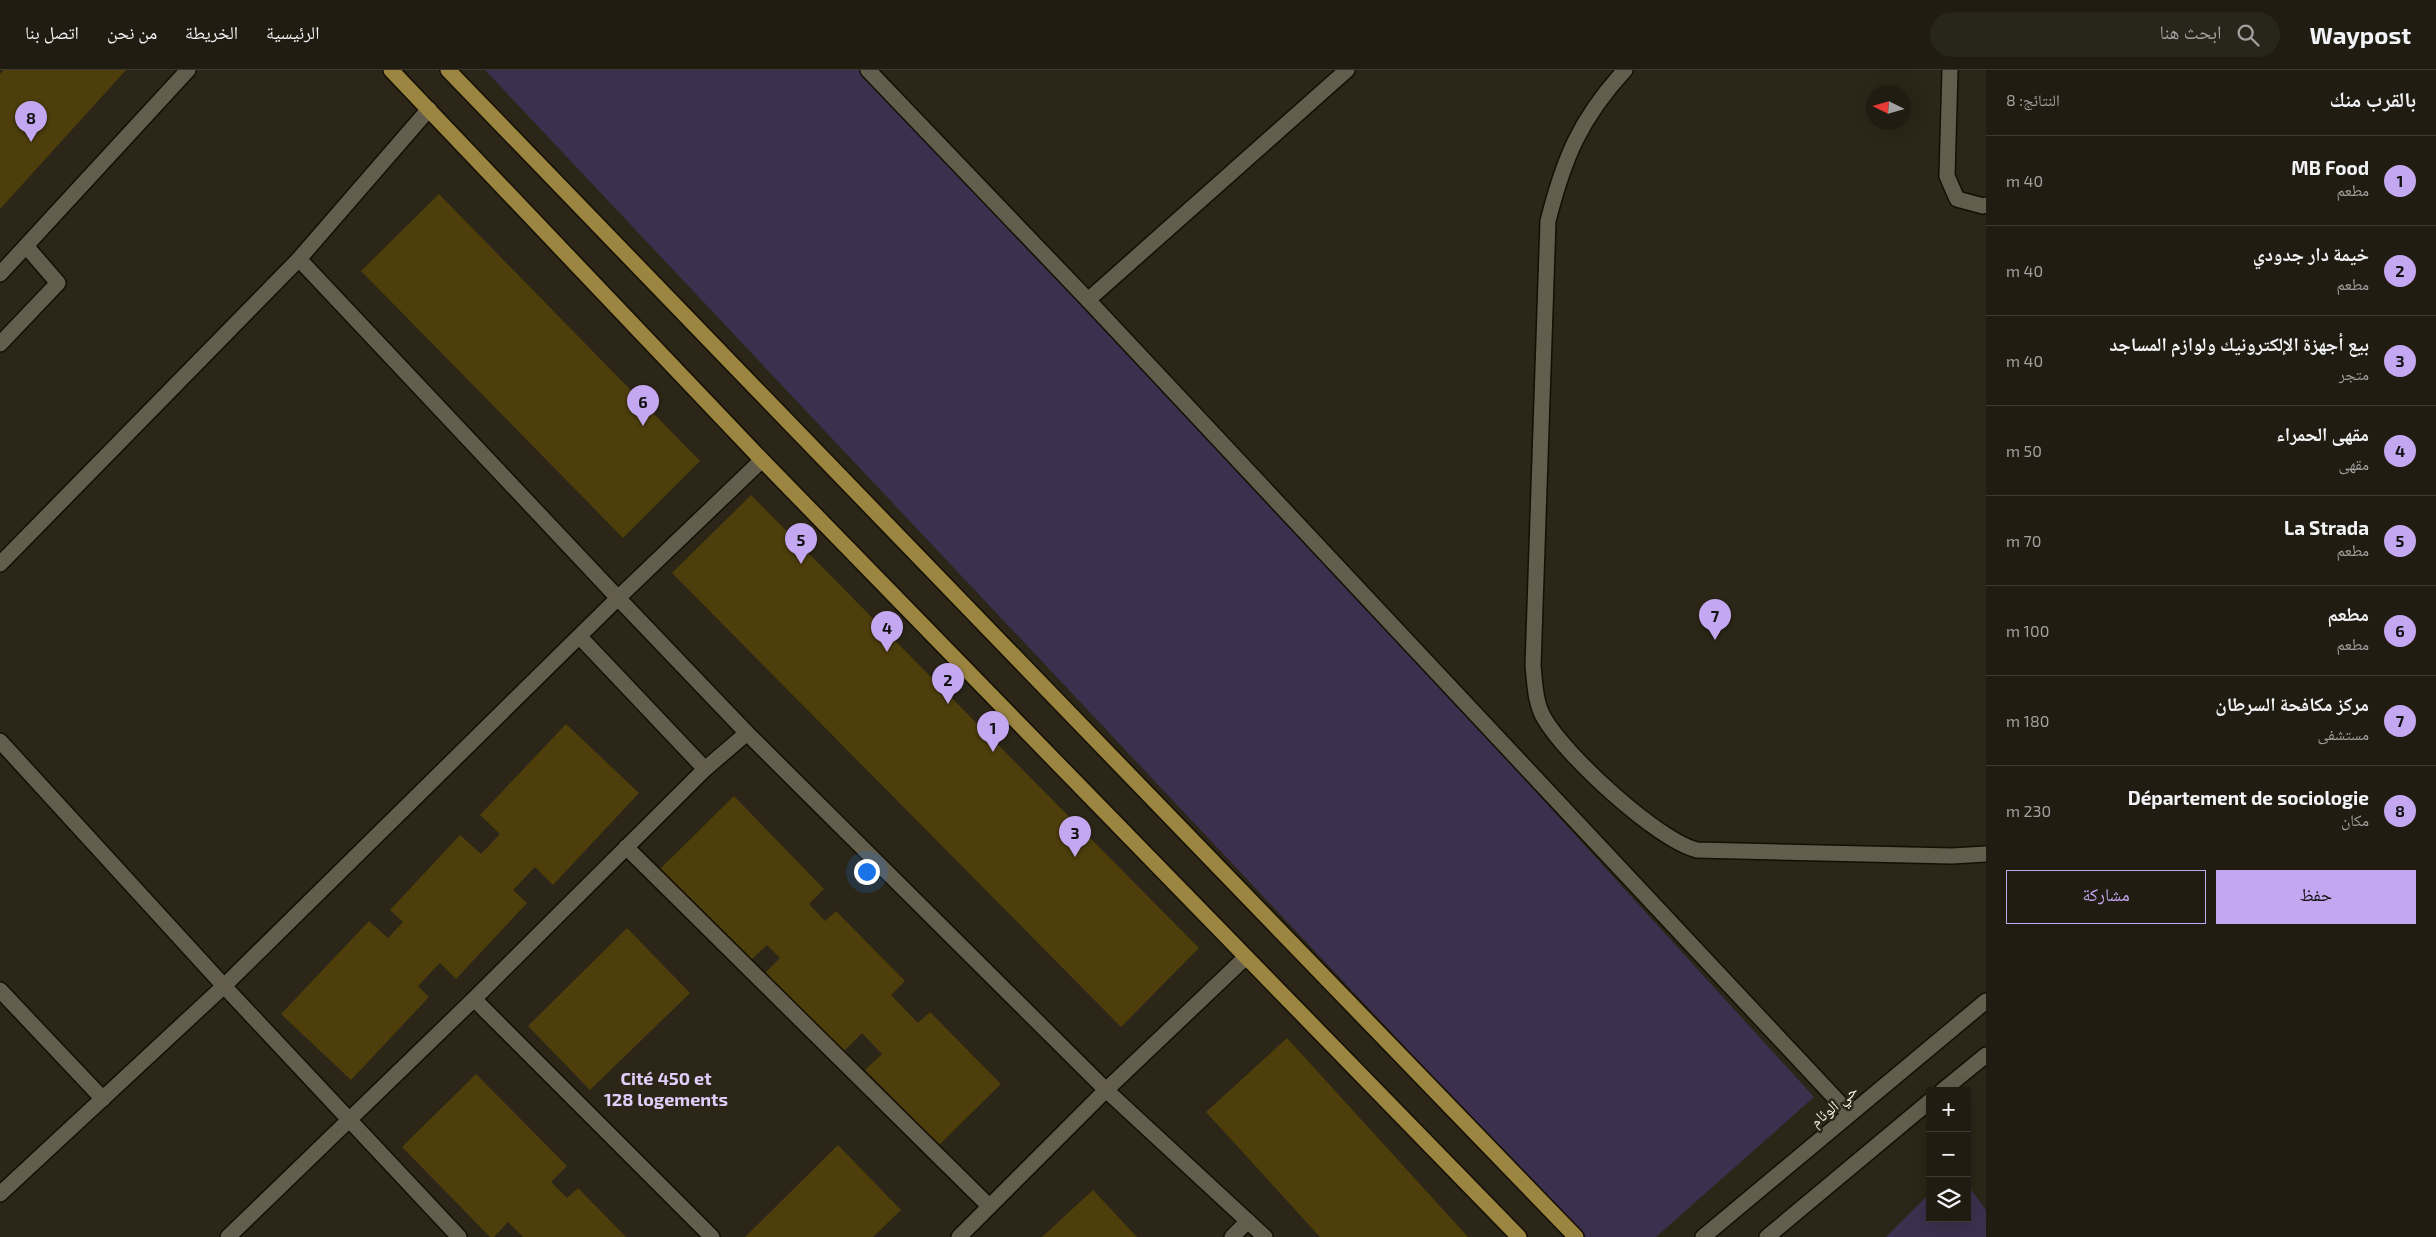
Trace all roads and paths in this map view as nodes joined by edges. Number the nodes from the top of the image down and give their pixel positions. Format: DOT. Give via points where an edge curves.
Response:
graph roads {
  1 [pos="188,70"];
  2 [pos="391,70"];
  3 [pos="448,70"];
  4 [pos="868,70"];
  5 [pos="1347,70"];
  6 [pos="1625,70"];
  7 [pos="1950,70"];
  8 [pos="429,109"];
  9 [pos="1986,205"];
  10 [pos="26,246"];
  11 [pos="299,259"];
  12 [pos="0,274"];
  13 [pos="1088,300"];
  14 [pos="0,344"];
  15 [pos="762,460"];
  16 [pos="0,564"];
  17 [pos="618,598"];
  18 [pos="580,637"];
  19 [pos="747,733"];
  20 [pos="0,741"];
  21 [pos="705,769"];
  22 [pos="626,847"];
  23 [pos="1986,854"];
  24 [pos="1246,957"];
  25 [pos="224,986"];
  26 [pos="0,990"];
  27 [pos="474,999"];
  28 [pos="1986,1001"];
  29 [pos="1986,1055"];
  30 [pos="1947,1087"];
  31 [pos="1106,1090"];
  32 [pos="103,1099"];
  33 [pos="1926,1104"];
  34 [pos="1849,1114"];
  35 [pos="350,1120"];
  36 [pos="0,1194"];
  37 [pos="989,1206"];
  38 [pos="1248,1221"];
  39 [pos="228,1237"];
  40 [pos="460,1237"];
  41 [pos="712,1237"];
  42 [pos="959,1237"];
  43 [pos="1232,1237"];
  44 [pos="1266,1237"];
  45 [pos="1519,1237"];
  46 [pos="1576,1237"];
  47 [pos="1703,1237"];
  48 [pos="1766,1237"];
  1 -- 10 [label="street"];
  2 -- 8 [label="main road"];
  3 -- 46 [label="main road"];
  4 -- 13 [label="street"];
  5 -- 13 [label="street"];
  6 -- 23 [label="street" via="1601,96 1577,135 1560,176 1548,221 1534,666 1536,695 1544,718 1608,788 1651,825 1686,847 1697,850 1952,856"];
  7 -- 9 [label="street" via="1947,176 1957,199"];
  8 -- 11 [label="street"];
  8 -- 15 [label="main road"];
  10 -- 12 [label="street"];
  10 -- 14 [label="street" via="58,283"];
  11 -- 16 [label="street"];
  11 -- 17 [label="street"];
  13 -- 34 [label="street"];
  15 -- 17 [label="street"];
  15 -- 24 [label="main road"];
  17 -- 18 [label="street"];
  17 -- 19 [label="street"];
  18 -- 21 [label="street"];
  18 -- 25 [label="street"];
  19 -- 21 [label="street"];
  19 -- 31 [label="street"];
  20 -- 25 [label="street"];
  21 -- 22 [label="street"];
  22 -- 27 [label="street"];
  22 -- 37 [label="street"];
  24 -- 31 [label="street"];
  24 -- 45 [label="main road"];
  25 -- 32 [label="street"];
  25 -- 35 [label="street"];
  26 -- 32 [label="street"];
  27 -- 35 [label="street"];
  27 -- 41 [label="street"];
  28 -- 34 [label="street, حي الوئام"];
  29 -- 30 [label="street"];
  31 -- 37 [label="street"];
  31 -- 38 [label="street"];
  32 -- 36 [label="street"];
  33 -- 48 [label="street"];
  34 -- 47 [label="street, حي الوئام"];
  35 -- 39 [label="street"];
  35 -- 40 [label="street"];
  37 -- 42 [label="street"];
  38 -- 43 [label="street"];
  38 -- 44 [label="street"];
}
